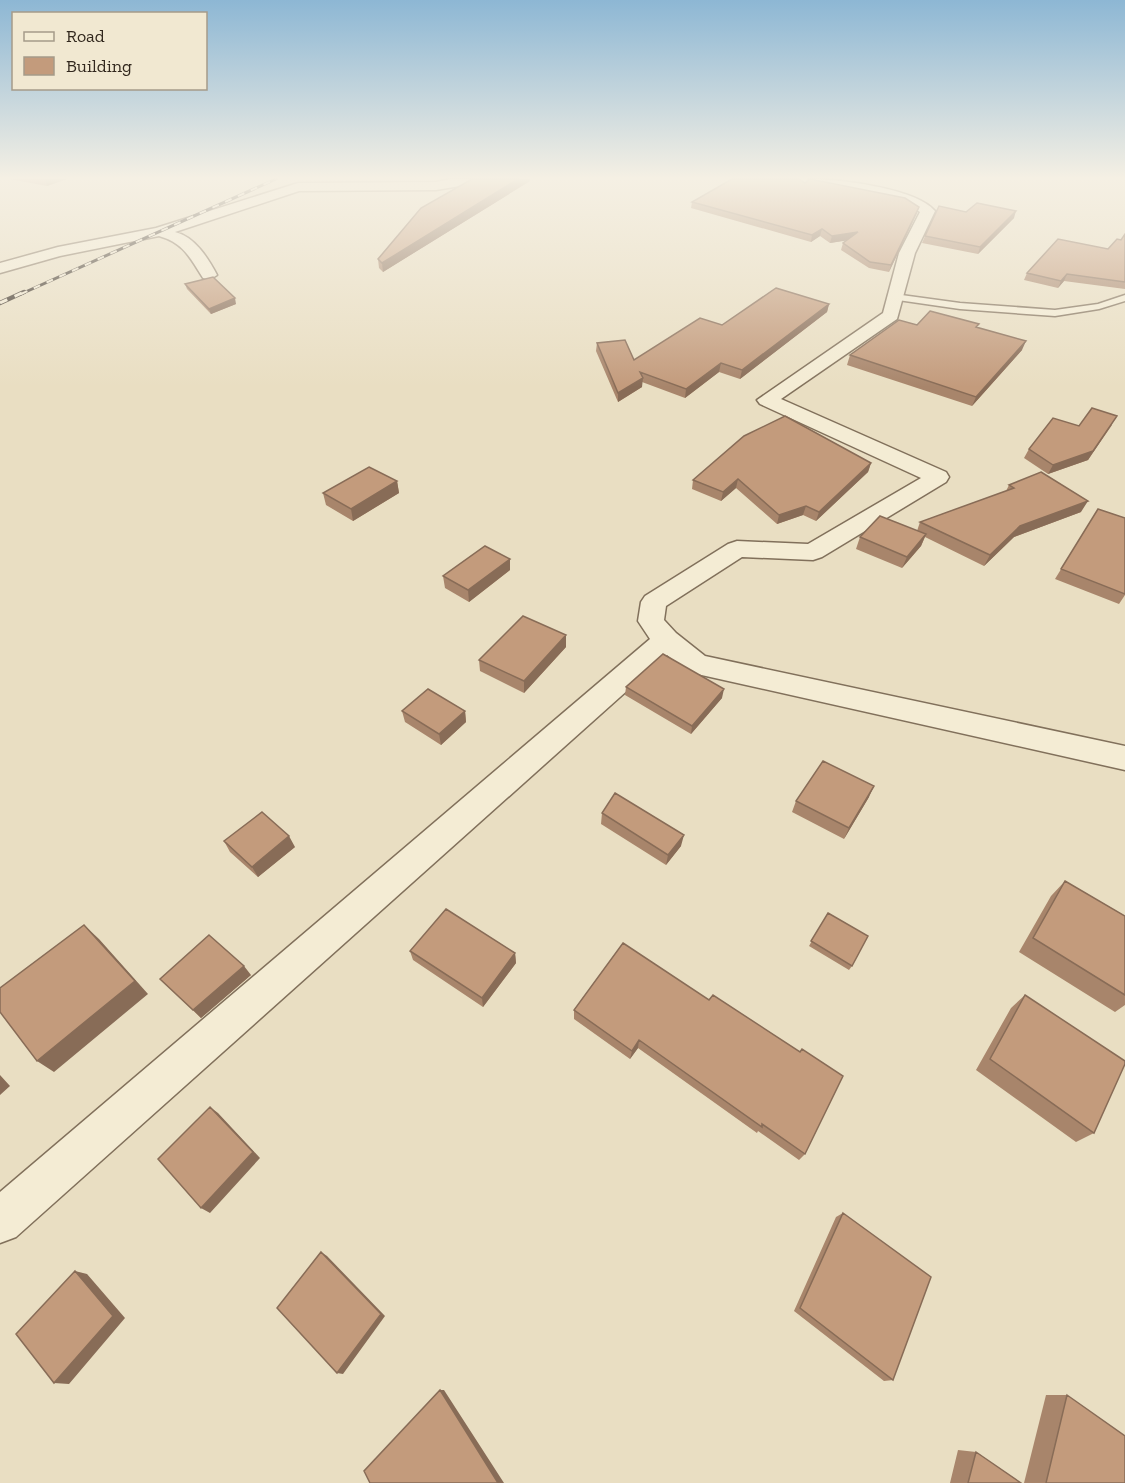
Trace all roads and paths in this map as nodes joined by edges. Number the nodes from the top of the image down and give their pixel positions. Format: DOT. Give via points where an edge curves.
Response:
graph roads {
  1 [pos="77,248"];
  2 [pos="190,248"];
  3 [pos="909,248"];
  4 [pos="0,268"];
  5 [pos="209,275"];
  6 [pos="894,297"];
  7 [pos="1125,298"];
  8 [pos="666,640"];
  9 [pos="1125,758"];
  10 [pos="0,1221"];
  1 -- 4 [label="street"];
  2 -- 5 [label="street"];
  3 -- 6 [label="street"];
  6 -- 7 [label="lane" via="1055,313"];
  6 -- 8 [label="street" via="891,315 767,400 938,477 813,552 737,549 654,602 651,621"];
  8 -- 9 [label="street" via="697,664"];
  8 -- 10 [label="street"];
}
